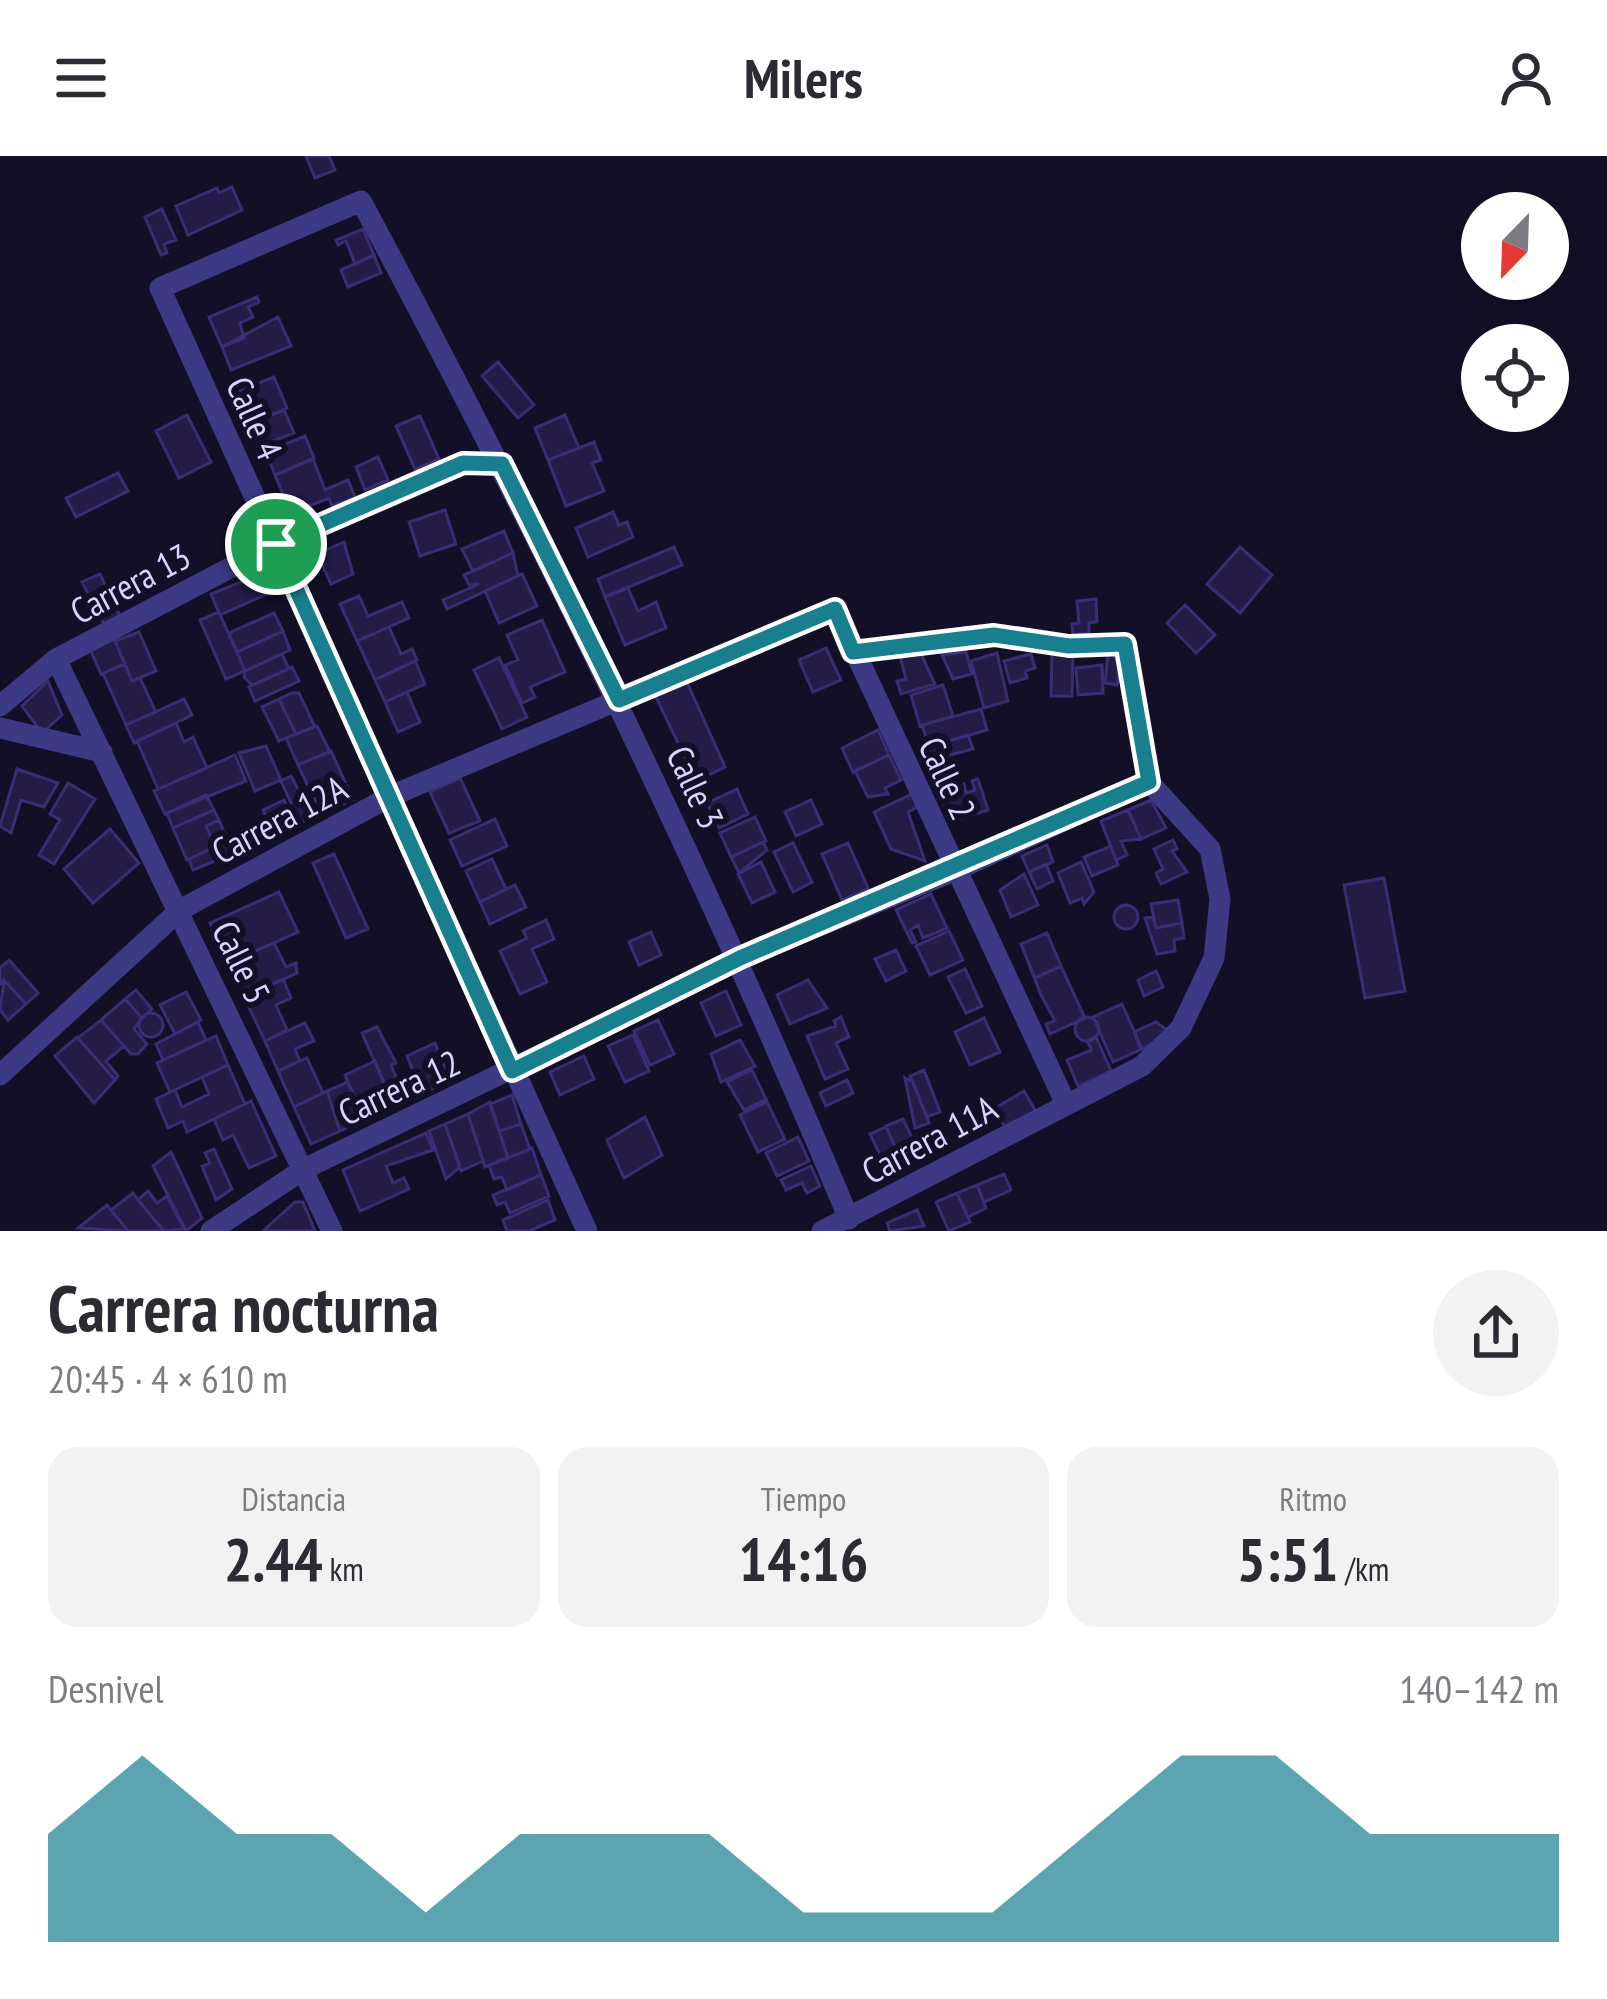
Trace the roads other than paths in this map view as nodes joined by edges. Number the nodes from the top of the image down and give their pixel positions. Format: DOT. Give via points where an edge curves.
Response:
graph roads {
  1 [pos="160,287"];
  2 [pos="502,464"];
  3 [pos="276,544"];
  4 [pos="835,609"];
  5 [pos="853,652"];
  6 [pos="56,659"];
  7 [pos="619,700"];
  8 [pos="0,706"];
  9 [pos="0,728"];
  10 [pos="102,752"];
  11 [pos="1149,782"];
  12 [pos="391,796"];
  13 [pos="954,871"];
  14 [pos="180,910"];
  15 [pos="740,958"];
  16 [pos="512,1071"];
  17 [pos="0,1075"];
  18 [pos="1066,1104"];
  19 [pos="304,1169"];
  20 [pos="849,1219"];
  21 [pos="211,1231"];
  22 [pos="332,1231"];
  23 [pos="587,1231"];
  24 [pos="822,1231"];
  1 -- 2 [label="street, Calle 3" via="361,201"];
  1 -- 3 [label="street, Calle 4"];
  2 -- 3 [label="street, Carrera 13" via="463,463"];
  2 -- 7 [label="street, Calle 3"];
  3 -- 6 [label="street, Carrera 13"];
  3 -- 12 [label="street, Calle 4"];
  4 -- 5 [label="street, Calle 2"];
  4 -- 7 [label="street, Carrera 12A"];
  5 -- 11 [label="street" via="994,635 1125,644"];
  5 -- 13 [label="street, Calle 2"];
  6 -- 8 [label="street, Carrera 13"];
  6 -- 10 [label="street, Calle 5"];
  7 -- 12 [label="street, Carrera 12A"];
  7 -- 15 [label="street, Calle 3"];
  9 -- 10 [label="street"];
  10 -- 14 [label="street, Calle 5"];
  11 -- 13 [label="street, Carrera 12"];
  11 -- 18 [label="street, Carrera 11A" via="1210,849 1220,898 1214,958 1181,1028 1142,1066"];
  12 -- 14 [label="street, Carrera 12A"];
  12 -- 16 [label="street, Calle 4"];
  13 -- 15 [label="street, Carrera 12"];
  13 -- 18 [label="street, Calle 2"];
  14 -- 17 [label="street, Carrera 12A"];
  14 -- 19 [label="street, Calle 5"];
  15 -- 16 [label="street, Carrera 12"];
  15 -- 20 [label="street, Calle 3"];
  16 -- 19 [label="street, Carrera 12"];
  16 -- 23 [label="street, Calle 4"];
  18 -- 20 [label="street, Carrera 11A"];
  19 -- 21 [label="street, Carrera 12"];
  19 -- 22 [label="street, Calle 5"];
  20 -- 24 [label="street, Carrera 11A"];
}
